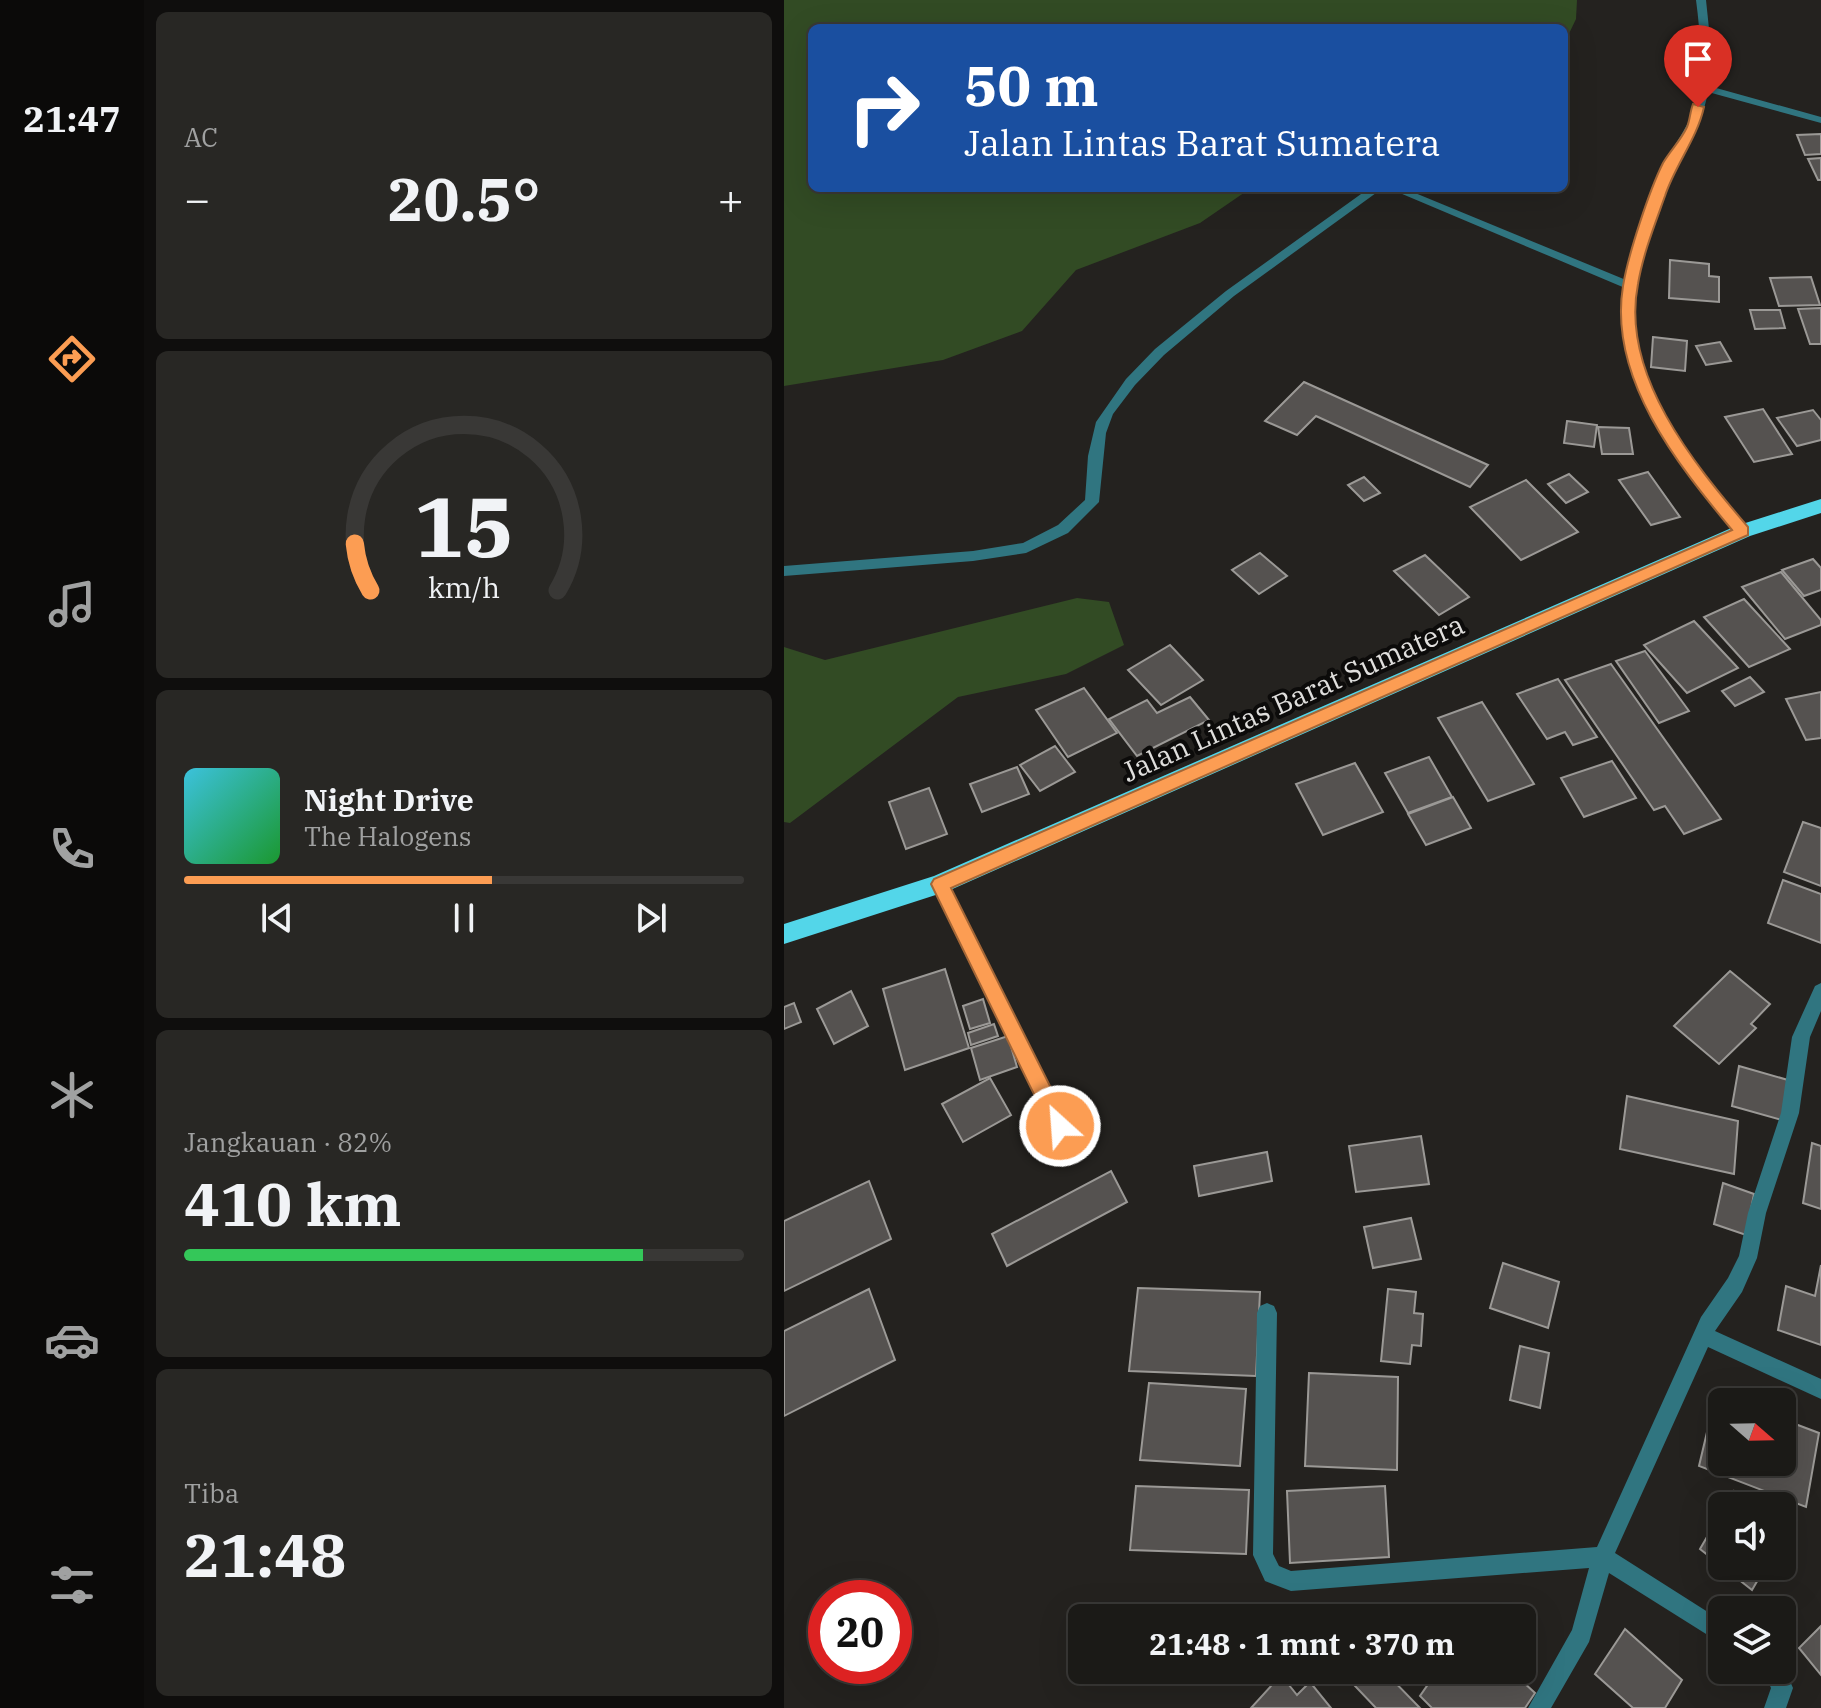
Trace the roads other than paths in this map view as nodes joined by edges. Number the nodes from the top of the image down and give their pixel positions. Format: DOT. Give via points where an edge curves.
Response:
graph roads {
  1 [pos="1701,0"];
  2 [pos="1702,87"];
  3 [pos="1821,120"];
  4 [pos="1371,192"];
  5 [pos="1403,192"];
  6 [pos="1630,286"];
  7 [pos="1821,506"];
  8 [pos="1743,531"];
  9 [pos="784,571"];
  10 [pos="940,884"];
  11 [pos="784,934"];
  12 [pos="1821,991"];
  13 [pos="1060,1126"];
  14 [pos="1267,1313"];
  15 [pos="1703,1335"];
  16 [pos="1821,1389"];
  17 [pos="1603,1557"];
  18 [pos="1708,1624"];
  19 [pos="1780,1684"];
  20 [pos="1539,1708"];
  21 [pos="1775,1708"];
  1 -- 2 [label="street" via="1707,39"];
  2 -- 3 [label="street"];
  2 -- 6 [label="street" via="1693,127 1669,164"];
  4 -- 9 [label="street" via="1160,352 1107,413 1096,447 1092,502 1063,529 1026,548 973,556"];
  5 -- 6 [label="street"];
  6 -- 8 [label="street" via="1630,329 1645,389 1687,466"];
  7 -- 8 [label="highway, Jalan Lintas Barat Sumatera"];
  8 -- 10 [label="highway, Jalan Lintas Barat Sumatera"];
  10 -- 11 [label="highway, Jalan Lintas Barat Sumatera"];
  10 -- 13 [label="street"];
  12 -- 15 [label="street" via="1801,1037 1790,1113 1748,1258"];
  14 -- 17 [label="street" via="1263,1555 1272,1574 1291,1581"];
  15 -- 16 [label="street"];
  15 -- 17 [label="street"];
  17 -- 18 [label="street"];
  17 -- 20 [label="street" via="1581,1634"];
  19 -- 21 [label="street"];
}
